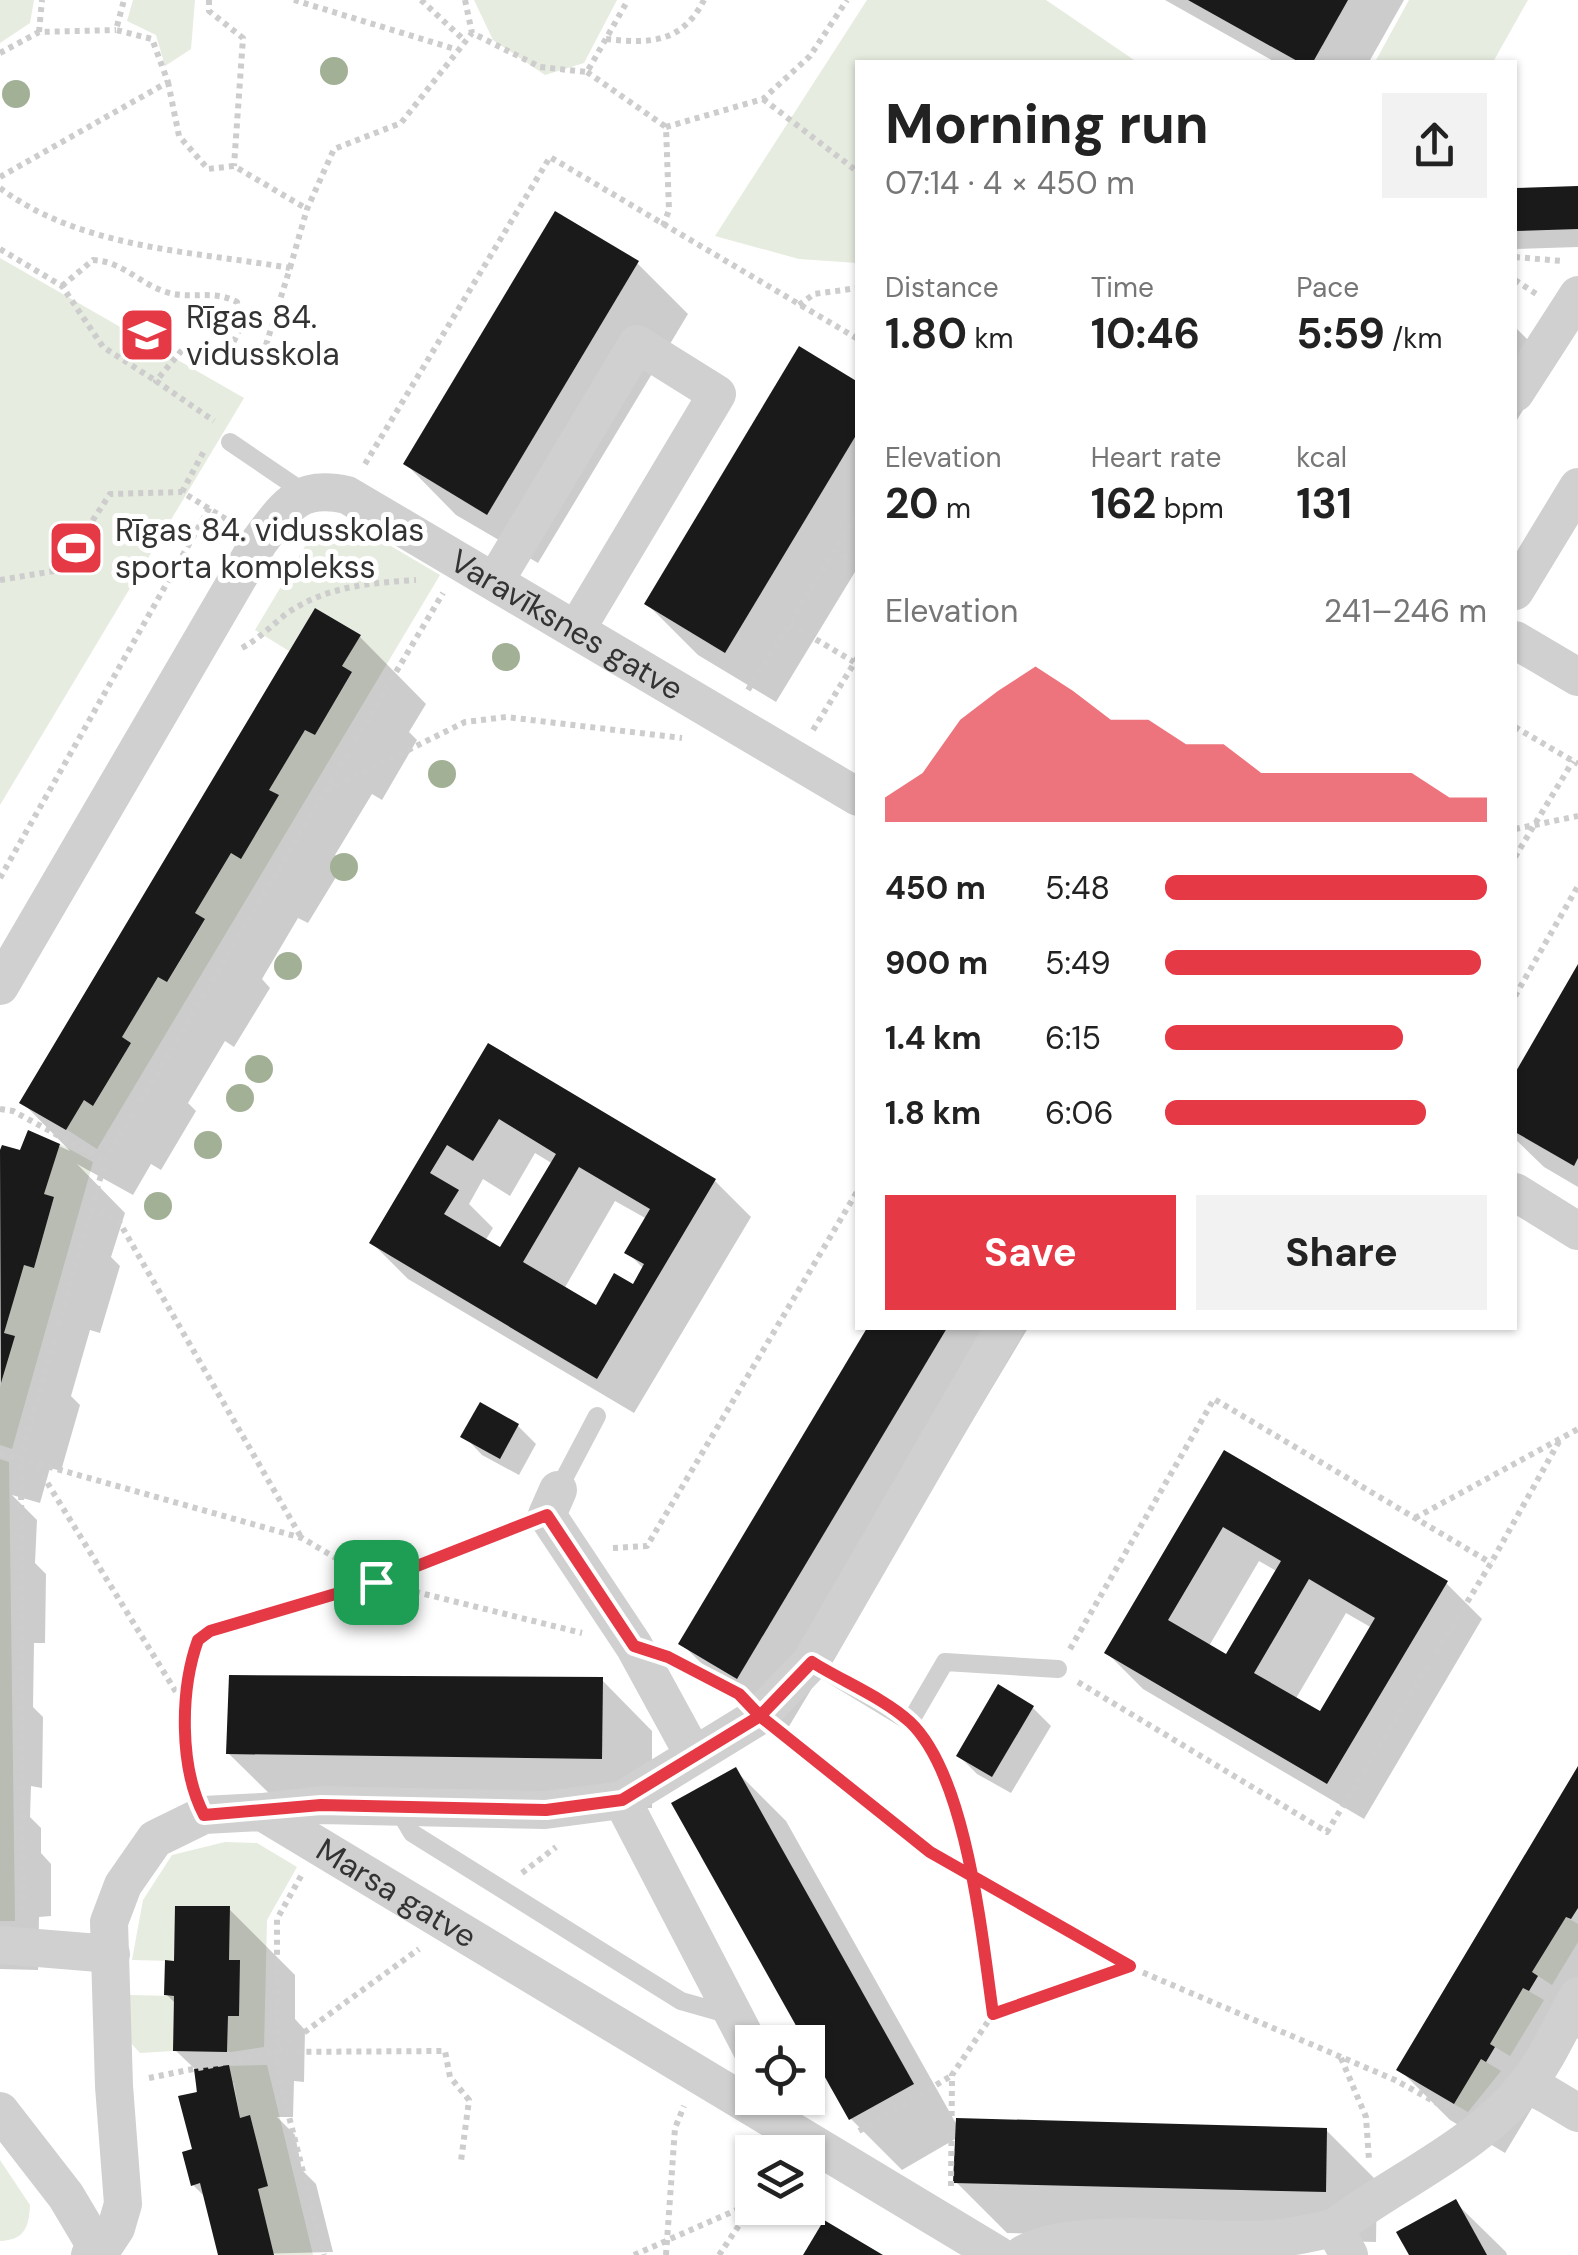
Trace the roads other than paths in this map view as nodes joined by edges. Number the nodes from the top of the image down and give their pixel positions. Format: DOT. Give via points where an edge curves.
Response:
graph roads {
  1 [pos="1566,286"];
  2 [pos="1517,389"];
  3 [pos="230,442"];
  4 [pos="1578,487"];
  5 [pos="305,493"];
  6 [pos="495,581"];
  7 [pos="1517,589"];
  8 [pos="576,630"];
  9 [pos="1517,641"];
  10 [pos="1578,677"];
  11 [pos="855,795"];
  12 [pos="0,986"];
  13 [pos="1517,1193"];
  14 [pos="1578,1230"];
  15 [pos="1003,1330"];
  16 [pos="597,1416"];
  17 [pos="552,1502"];
  18 [pos="812,1662"];
  19 [pos="1058,1670"];
  20 [pos="694,1754"];
  21 [pos="622,1800"];
  22 [pos="395,1805"];
  23 [pos="262,1812"];
  24 [pos="12,1945"];
  25 [pos="110,1954"];
  26 [pos="1578,1996"];
  27 [pos="740,2025"];
  28 [pos="735,2028"];
  29 [pos="1528,2083"];
  30 [pos="735,2089"];
  31 [pos="0,2110"];
  32 [pos="1578,2113"];
  33 [pos="776,2115"];
  34 [pos="945,2242"];
  35 [pos="1342,2242"];
  36 [pos="1139,2248"];
  37 [pos="97,2254"];
  38 [pos="998,2255"];
  39 [pos="1022,2255"];
  1 -- 2 [label="street"];
  3 -- 5 [label="lane"];
  4 -- 7 [label="street"];
  5 -- 6 [label="street, Varavīksnes gatve" via="347,496 457,570"];
  5 -- 12 [label="street" via="259,542"];
  6 -- 8 [label="street, Varavīksnes gatve"];
  6 -- 8 [label="street" via="636,344 717,394"];
  8 -- 11 [label="street, Varavīksnes gatve"];
  9 -- 10 [label="street"];
  13 -- 14 [label="street"];
  15 -- 18 [label="street"];
  16 -- 17 [label="lane"];
  17 -- 20 [label="street"];
  18 -- 19 [label="lane" via="910,1722 945,1662"];
  18 -- 20 [label="street" via="760,1716"];
  20 -- 21 [label="street"];
  21 -- 22 [label="street" via="546,1810"];
  21 -- 27 [label="street"];
  22 -- 23 [label="street"];
  22 -- 28 [label="lane" via="412,1833"];
  23 -- 25 [label="street" via="204,1815 155,1838 123,1885 109,1922"];
  23 -- 30 [label="street, Marsa gatve"];
  24 -- 25 [label="street"];
  25 -- 37 [label="street" via="123,2204"];
  26 -- 29 [label="street"];
  29 -- 32 [label="street"];
  29 -- 35 [label="street" via="1482,2128 1383,2191"];
  31 -- 37 [label="street" via="66,2196"];
  33 -- 34 [label="street, Marsa gatve"];
  34 -- 38 [label="street, Marsa gatve"];
  35 -- 36 [label="street" via="1274,2239"];
  36 -- 39 [label="street" via="1083,2240"];
}
